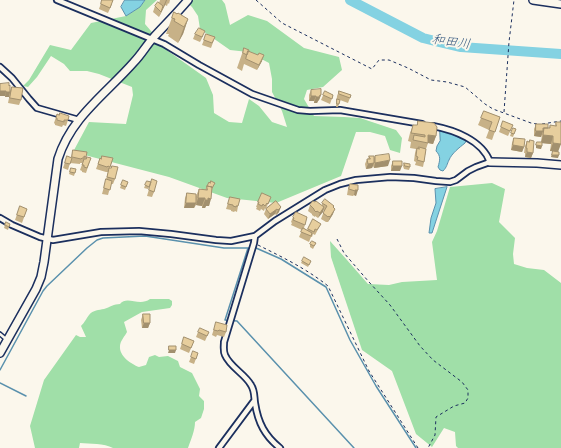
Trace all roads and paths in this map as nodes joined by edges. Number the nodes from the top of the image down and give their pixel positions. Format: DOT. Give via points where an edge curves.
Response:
graph roads {
  1 [pos="57,0"];
  2 [pos="188,0"];
  3 [pos="256,0"];
  4 [pos="514,0"];
  5 [pos="533,0"];
  6 [pos="552,2"];
  7 [pos="561,4"];
  8 [pos="153,39"];
  9 [pos="0,67"];
  10 [pos="504,112"];
  11 [pos="79,120"];
  12 [pos="561,121"];
  13 [pos="490,162"];
  14 [pos="561,165"];
  15 [pos="0,218"];
  16 [pos="255,236"];
  17 [pos="47,239"];
  18 [pos="337,240"];
  19 [pos="254,243"];
  20 [pos="0,334"];
  21 [pos="7,340"];
  22 [pos="0,353"];
  23 [pos="254,401"];
  24 [pos="219,448"];
  25 [pos="280,448"];
  26 [pos="418,448"];
  27 [pos="428,448"];
  1 -- 8 [label="street"];
  2 -- 8 [label="street"];
  3 -- 10 [label="path" via="282,23 372,68 380,60 389,60 431,80 465,87 485,104"];
  4 -- 10 [label="path"];
  5 -- 6 [label="street"];
  6 -- 7 [label="street"];
  8 -- 11 [label="street"];
  8 -- 13 [label="street" via="252,94 298,110 340,110 446,128 469,139 484,151"];
  9 -- 11 [label="street" via="37,108"];
  10 -- 12 [label="path" via="537,124"];
  11 -- 17 [label="street" via="61,148 58,159"];
  13 -- 14 [label="street"];
  13 -- 16 [label="street" via="450,182 390,177 340,184 325,190"];
  15 -- 17 [label="street"];
  16 -- 17 [label="street" via="231,241 139,231 101,232"];
  16 -- 19 [label="street"];
  17 -- 21 [label="street" via="41,277"];
  18 -- 27 [label="path" via="344,253 390,304 420,346 468,390 465,403 454,406 436,417 434,435"];
  19 -- 23 [label="street" via="224,342 225,355 252,386"];
  19 -- 26 [label="path" via="288,260 328,286 369,371"];
  20 -- 21 [label="lane"];
  21 -- 22 [label="street"];
  23 -- 24 [label="street"];
  23 -- 25 [label="street" via="263,431"];
}
